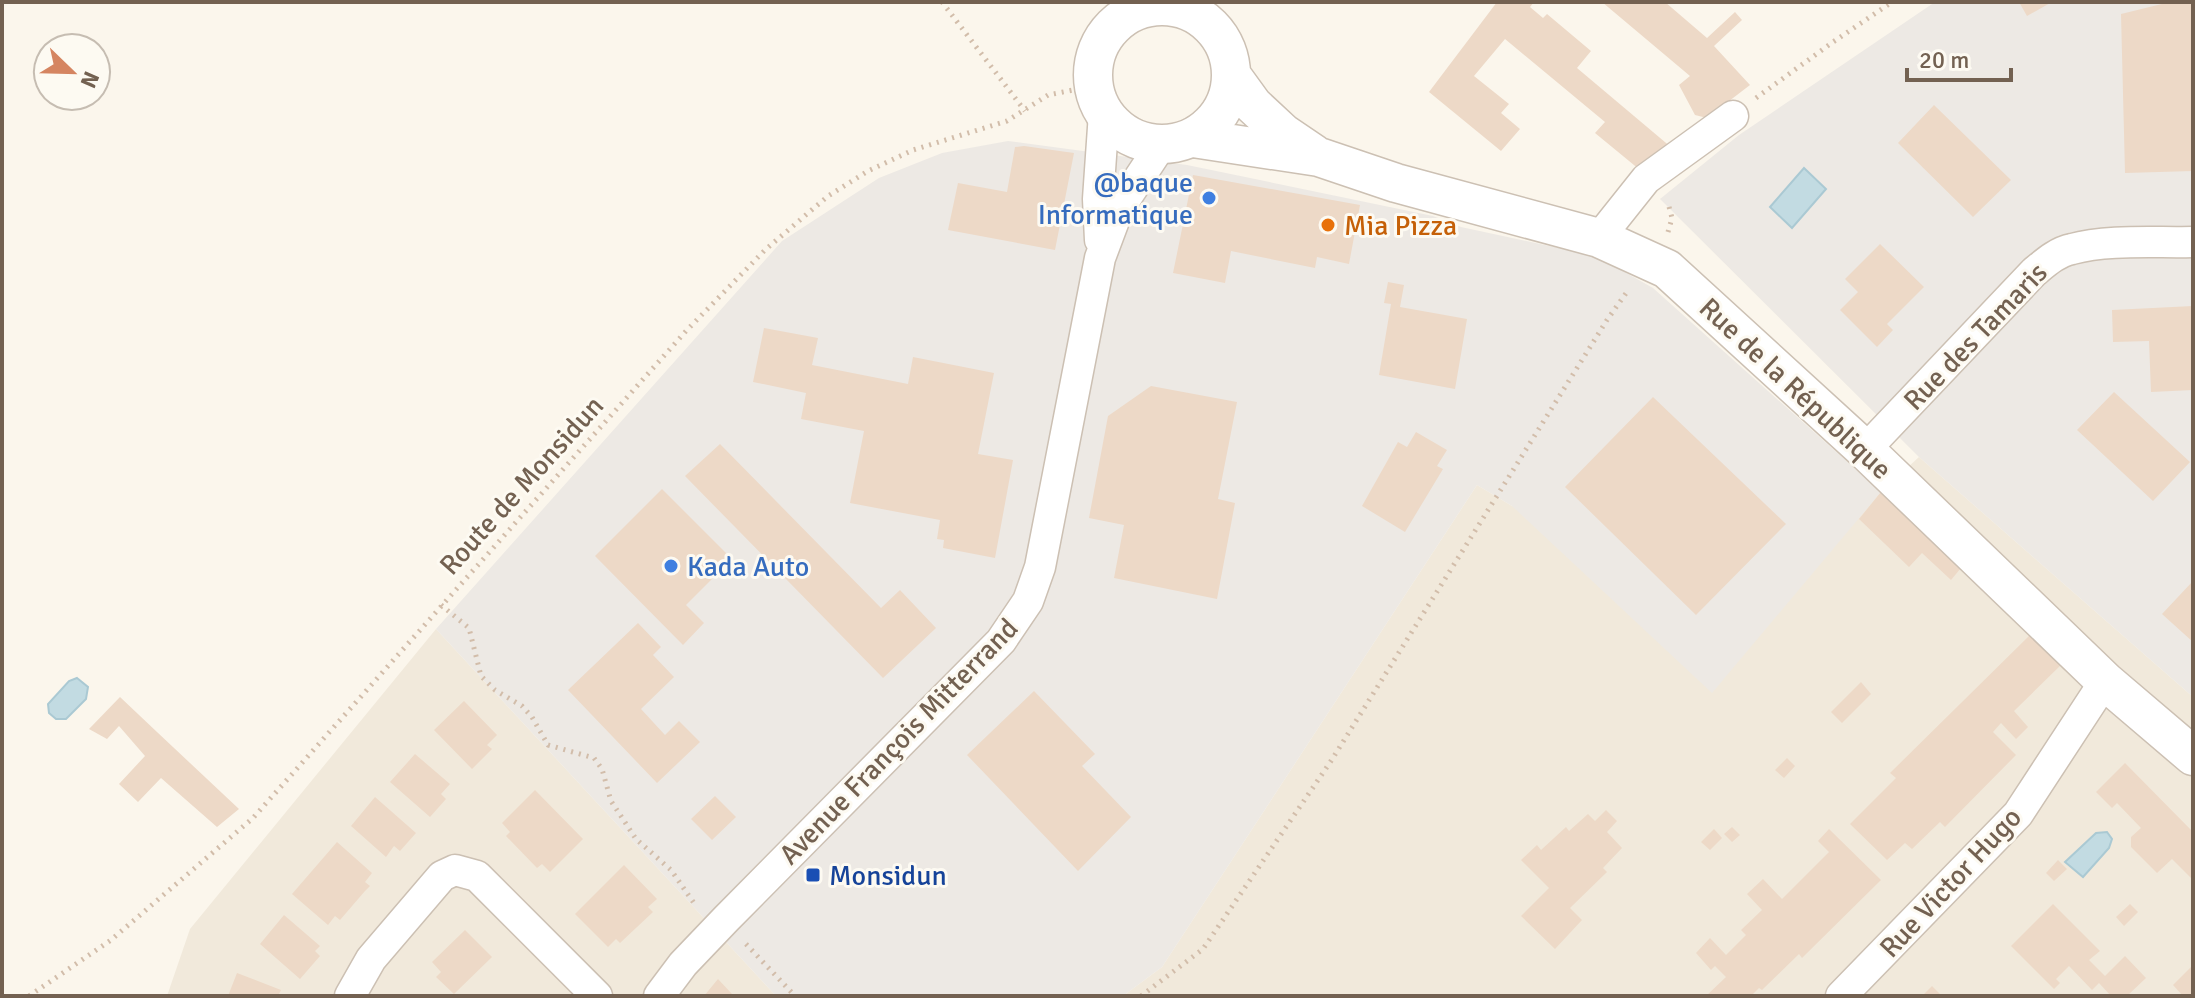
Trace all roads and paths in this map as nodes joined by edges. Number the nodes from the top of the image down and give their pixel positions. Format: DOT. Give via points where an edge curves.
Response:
graph roads {
  1 [pos="942,2"];
  2 [pos="1091,2"];
  3 [pos="1892,2"];
  4 [pos="1159,4"];
  5 [pos="1102,41"];
  6 [pos="1232,76"];
  7 [pos="1100,104"];
  8 [pos="1025,111"];
  9 [pos="1733,116"];
  10 [pos="1177,141"];
  11 [pos="1319,157"];
  12 [pos="1646,179"];
  13 [pos="1599,238"];
  14 [pos="2193,242"];
  15 [pos="1100,258"];
  16 [pos="1649,260"];
  17 [pos="1865,450"];
  18 [pos="441,605"];
  19 [pos="2105,681"];
  20 [pos="2193,756"];
  21 [pos="714,932"];
  22 [pos="29,996"];
  23 [pos="350,996"];
  24 [pos="597,996"];
  25 [pos="659,996"];
  26 [pos="795,996"];
  27 [pos="1141,996"];
  28 [pos="1841,996"];
  1 -- 8 [label="path"];
  2 -- 5 [label="street"];
  3 -- 9 [label="path"];
  4 -- 5 [label="street" via="1127,15"];
  4 -- 6 [label="street" via="1205,20 1225,45"];
  5 -- 7 [label="street" via="1093,76"];
  6 -- 10 [label="street" via="1217,119 1206,130"];
  6 -- 11 [label="street, Rue de la République" via="1283,133"];
  7 -- 8 [label="path, Route de Monsidun" via="1078,89 1048,95"];
  7 -- 10 [label="street" via="1128,136 1144,143"];
  7 -- 15 [label="street, Avenue François Mitterrand"];
  8 -- 18 [label="path, Route de Monsidun" via="913,150 828,196 765,250 686,331"];
  9 -- 12 [label="street"];
  10 -- 11 [label="street, Rue de la République"];
  10 -- 15 [label="street, Avenue François Mitterrand" via="1118,210"];
  11 -- 13 [label="street, Rue de la République"];
  12 -- 13 [label="street"];
  12 -- 16 [label="path" via="1670,204 1672,218"];
  13 -- 16 [label="street, Rue de la République"];
  14 -- 17 [label="street, Rue des Tamaris" via="2101,244 2052,258"];
  15 -- 21 [label="street, Avenue François Mitterrand" via="1040,567 1028,601 1001,641"];
  16 -- 17 [label="street, Rue de la République" via="1667,269"];
  16 -- 27 [label="path" via="1331,761 1203,949"];
  17 -- 19 [label="street, Rue de la République"];
  18 -- 21 [label="path" via="469,628 481,676 522,706 548,745 594,758 611,801 636,839 671,870"];
  18 -- 22 [label="path, Route de Monsidun" via="253,818 111,940"];
  19 -- 20 [label="street, Rue de la République"];
  19 -- 28 [label="street, Rue Victor Hugo" via="2018,814"];
  21 -- 25 [label="street, Avenue François Mitterrand"];
  21 -- 26 [label="path" via="746,944"];
  23 -- 24 [label="street" via="371,959 442,876 455,870 477,876"];
}
